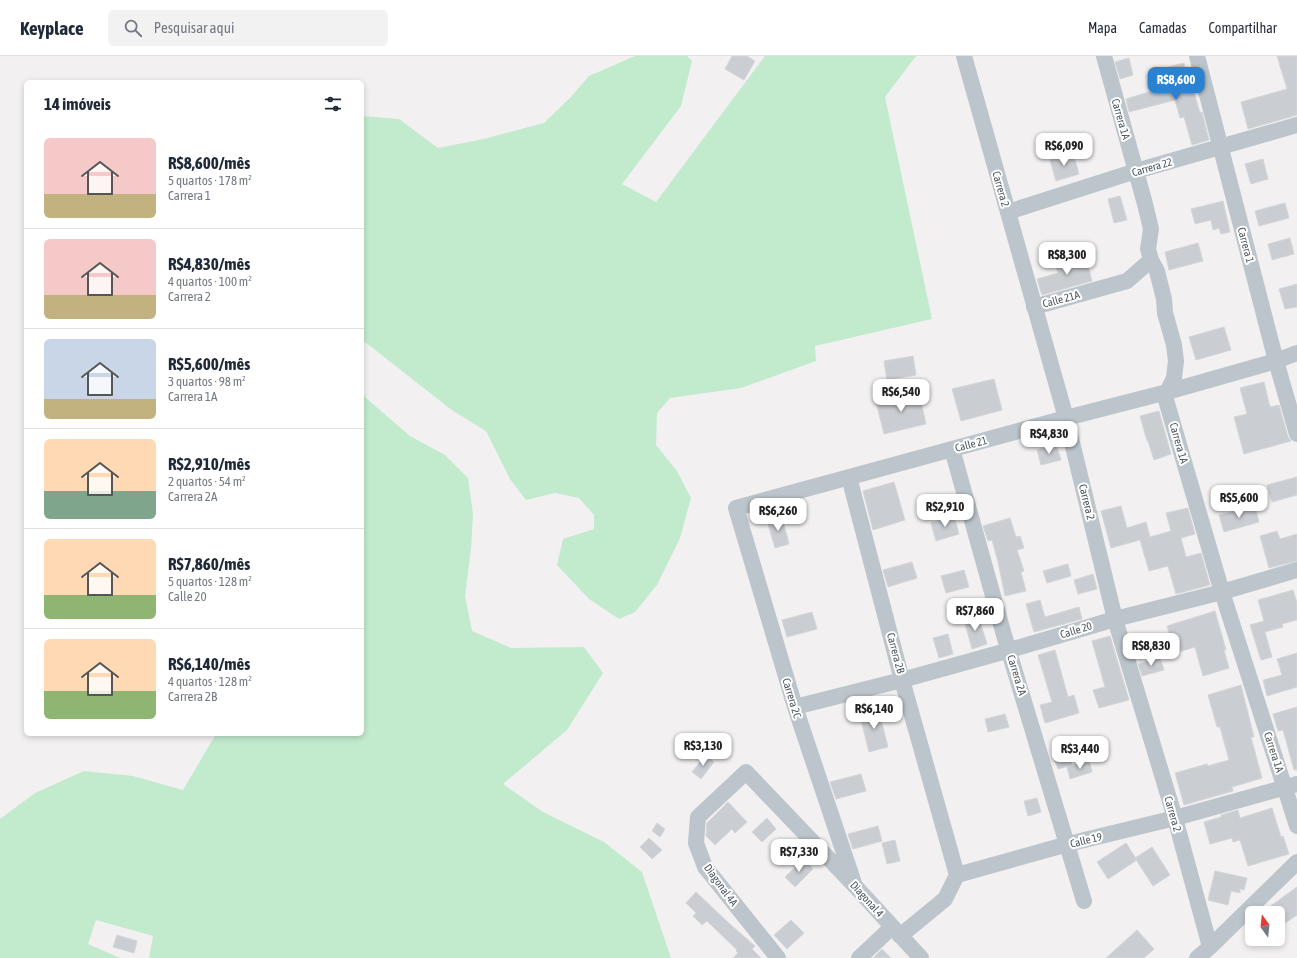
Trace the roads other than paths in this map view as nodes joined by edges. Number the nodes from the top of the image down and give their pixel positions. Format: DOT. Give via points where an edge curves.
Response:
graph roads {
  1 [pos="964,56"];
  2 [pos="1104,56"];
  3 [pos="1196,56"];
  4 [pos="1297,125"];
  5 [pos="1220,148"];
  6 [pos="1136,171"];
  7 [pos="1008,212"];
  8 [pos="1151,260"];
  9 [pos="1034,307"];
  10 [pos="1297,353"];
  11 [pos="1276,361"];
  12 [pos="1167,392"];
  13 [pos="1066,418"];
  14 [pos="1297,434"];
  15 [pos="952,449"];
  16 [pos="849,477"];
  17 [pos="736,508"];
  18 [pos="1297,570"];
  19 [pos="1222,592"];
  20 [pos="1115,619"];
  21 [pos="1010,650"];
  22 [pos="902,680"];
  23 [pos="795,707"];
  24 [pos="746,772"];
  25 [pos="1291,785"];
  26 [pos="1175,818"];
  27 [pos="1297,826"];
  28 [pos="1068,844"];
  29 [pos="1297,862"];
  30 [pos="957,875"];
  31 [pos="855,886"];
  32 [pos="1084,901"];
  33 [pos="896,932"];
  34 [pos="1210,947"];
  35 [pos="778,958"];
  36 [pos="859,958"];
  37 [pos="921,958"];
  38 [pos="1197,958"];
  1 -- 7 [label="street, Carrera 2"];
  2 -- 6 [label="street, Carrera 1A"];
  3 -- 5 [label="street, Carrera 1"];
  4 -- 5 [label="street, Carrera 22"];
  5 -- 6 [label="street, Carrera 22"];
  5 -- 11 [label="street, Carrera 1"];
  6 -- 7 [label="street, Carrera 22"];
  6 -- 8 [label="street, Carrera 1A" via="1151,228 1148,249"];
  7 -- 9 [label="street, Carrera 2"];
  8 -- 9 [label="street, Calle 21A" via="1127,281"];
  8 -- 12 [label="street, Carrera 1A" via="1157,271 1164,299 1176,361 1174,378"];
  9 -- 13 [label="street, Carrera 2"];
  10 -- 11 [label="street, Calle 21"];
  11 -- 12 [label="street, Calle 21"];
  11 -- 14 [label="street, Carrera 1"];
  12 -- 13 [label="street, Calle 21"];
  12 -- 19 [label="street, Carrera 1A" via="1166,400"];
  13 -- 15 [label="street, Calle 21"];
  13 -- 20 [label="street, Carrera 2"];
  15 -- 16 [label="street, Calle 21"];
  15 -- 21 [label="street, Carrera 2A"];
  16 -- 17 [label="street, Calle 21"];
  16 -- 22 [label="street, Carrera 2B"];
  17 -- 23 [label="street, Carrera 2C"];
  18 -- 19 [label="street, Calle 20"];
  19 -- 20 [label="street, Calle 20"];
  19 -- 25 [label="street, Carrera 1A"];
  20 -- 21 [label="street, Calle 20"];
  20 -- 26 [label="street, Carrera 2"];
  21 -- 22 [label="street, Calle 20"];
  21 -- 28 [label="street, Carrera 2A"];
  22 -- 23 [label="street, Calle 20"];
  22 -- 30 [label="street, Carrera 2B"];
  23 -- 31 [label="street, Carrera 2C"];
  24 -- 31 [label="street, Diagonal 4"];
  24 -- 35 [label="street, Diagonal 4A" via="698,817 696,843 705,867"];
  25 -- 26 [label="street, Calle 19"];
  25 -- 27 [label="street, Carrera 1A"];
  26 -- 28 [label="street, Calle 19"];
  26 -- 34 [label="street, Carrera 2"];
  28 -- 30 [label="street, Calle 19"];
  28 -- 32 [label="street, Carrera 2A"];
  29 -- 34 [label="street"];
  30 -- 33 [label="street" via="945,899"];
  31 -- 33 [label="street, Diagonal 4"];
  33 -- 36 [label="street"];
  33 -- 37 [label="street, Diagonal 4"];
  34 -- 38 [label="street"];
}
